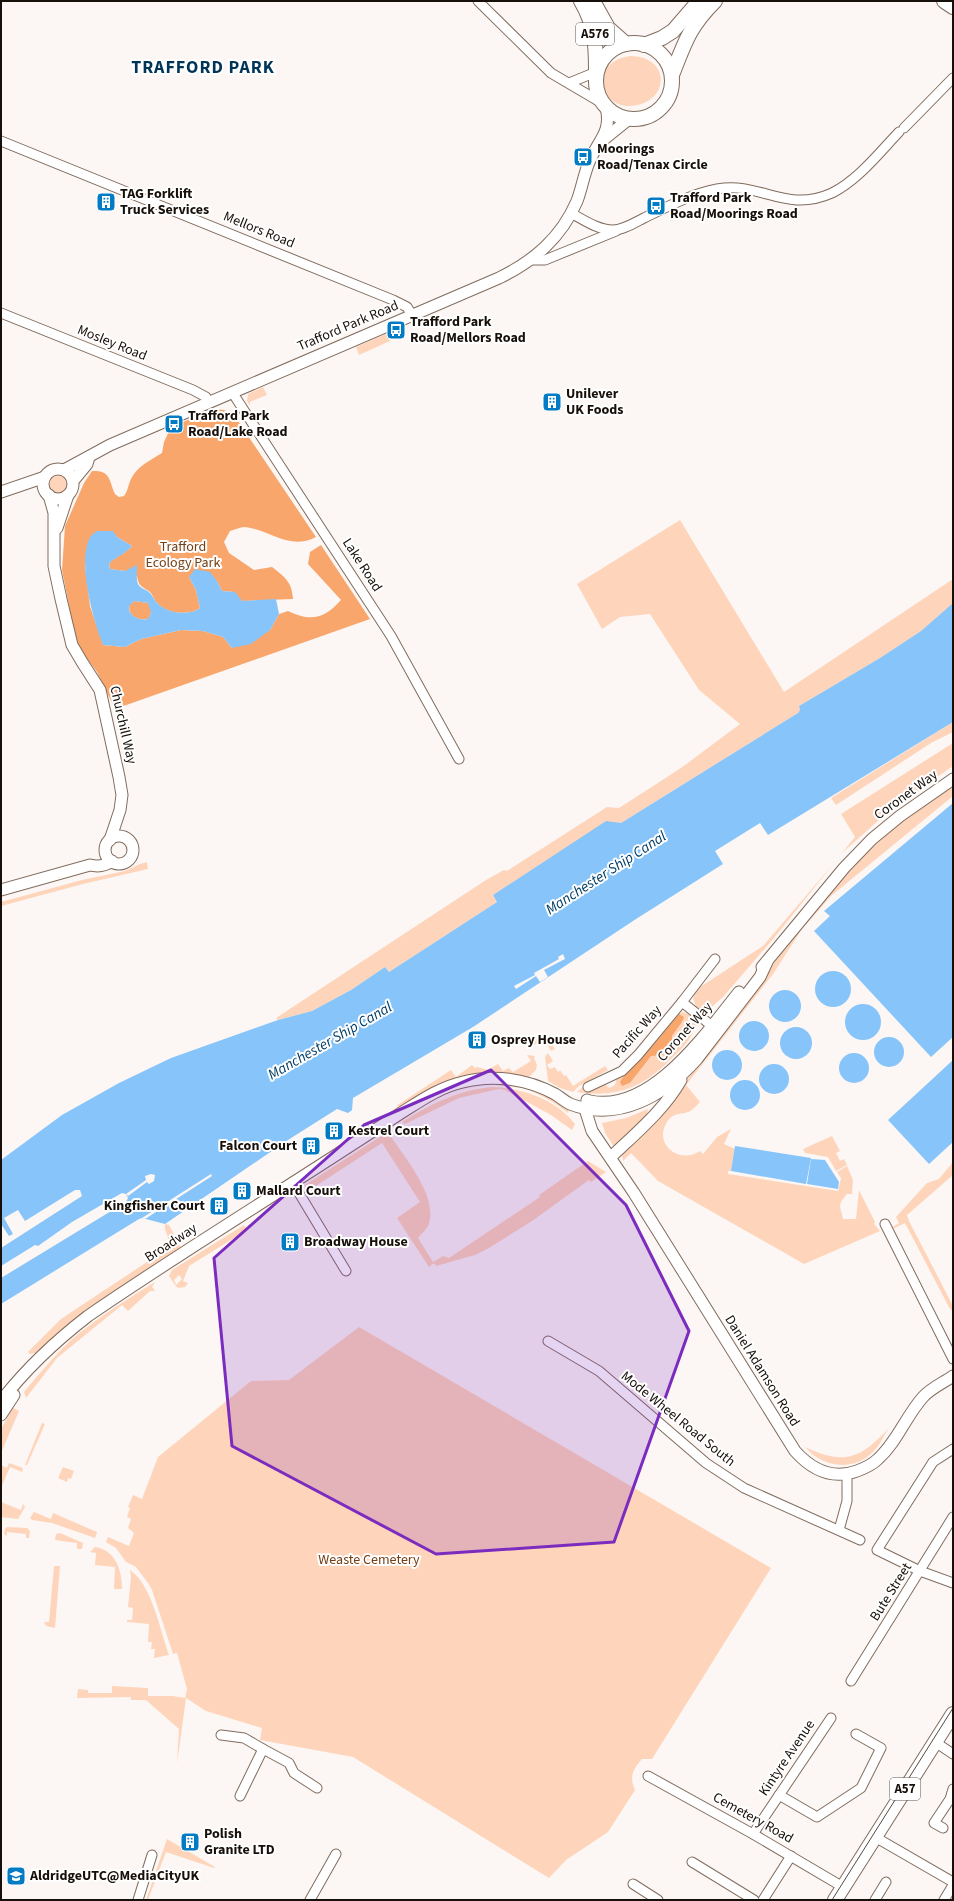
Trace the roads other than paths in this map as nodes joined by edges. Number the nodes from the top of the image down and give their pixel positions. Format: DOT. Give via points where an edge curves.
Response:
graph roads {
  1 [pos="478,1"];
  2 [pos="581,1"];
  3 [pos="593,1"];
  4 [pos="700,1"];
  5 [pos="715,1"];
  6 [pos="944,1"];
  7 [pos="953,7"];
  8 [pos="626,44"];
  9 [pos="644,45"];
  10 [pos="596,71"];
  11 [pos="672,75"];
  12 [pos="952,81"];
  13 [pos="569,83"];
  14 [pos="604,105"];
  15 [pos="629,119"];
  16 [pos="1,141"];
  17 [pos="601,141"];
  18 [pos="571,213"];
  19 [pos="619,230"];
  20 [pos="531,260"];
  21 [pos="1,312"];
  22 [pos="412,315"];
  23 [pos="232,392"];
  24 [pos="209,402"];
  25 [pos="90,457"];
  26 [pos="64,470"];
  27 [pos="45,477"];
  28 [pos="72,481"];
  29 [pos="25,484"];
  30 [pos="1,492"];
  31 [pos="47,493"];
  32 [pos="68,495"];
  33 [pos="54,532"];
  34 [pos="459,760"];
  35 [pos="953,779"];
  36 [pos="119,815"];
  37 [pos="126,838"];
  38 [pos="108,845"];
  39 [pos="112,861"];
  40 [pos="90,865"];
  41 [pos="1,890"];
  42 [pos="715,959"];
  43 [pos="682,1002"];
  44 [pos="715,1028"];
  45 [pos="687,1070"];
  46 [pos="588,1087"];
  47 [pos="557,1095"];
  48 [pos="633,1097"];
  49 [pos="649,1099"];
  50 [pos="587,1104"];
  51 [pos="653,1116"];
  52 [pos="611,1157"];
  53 [pos="292,1183"];
  54 [pos="885,1224"];
  55 [pos="346,1271"];
  56 [pos="548,1341"];
  57 [pos="953,1359"];
  58 [pos="29,1371"];
  59 [pos="953,1376"];
  60 [pos="18,1388"];
  61 [pos="1,1401"];
  62 [pos="1,1408"];
  63 [pos="1,1415"];
  64 [pos="953,1449"];
  65 [pos="847,1474"];
  66 [pos="953,1517"];
  67 [pos="839,1530"];
  68 [pos="860,1540"];
  69 [pos="920,1571"];
  70 [pos="953,1583"];
  71 [pos="851,1681"];
  72 [pos="953,1714"];
  73 [pos="830,1718"];
  74 [pos="856,1734"];
  75 [pos="221,1735"];
  76 [pos="935,1742"];
  77 [pos="264,1749"];
  78 [pos="953,1754"];
  79 [pos="648,1776"];
  80 [pos="317,1788"];
  81 [pos="953,1789"];
  82 [pos="779,1795"];
  83 [pos="240,1796"];
  84 [pos="943,1828"];
  85 [pos="753,1834"];
  86 [pos="876,1837"];
  87 [pos="336,1854"];
  88 [pos="152,1855"];
  89 [pos="791,1856"];
  90 [pos="692,1862"];
  91 [pos="886,1882"];
  92 [pos="953,1883"];
  93 [pos="633,1884"];
  94 [pos="843,1887"];
  95 [pos="138,1900"];
  96 [pos="310,1900"];
  97 [pos="658,1900"];
  98 [pos="754,1900"];
  99 [pos="763,1900"];
  100 [pos="835,1900"];
  101 [pos="875,1900"];
  102 [pos="944,1900"];
  1 -- 13 [label="street" via="551,73"];
  2 -- 10 [label="main road, A576" via="596,39"];
  3 -- 8 [label="main road, A576" via="608,28"];
  4 -- 9 [label="main road, A576" via="667,36"];
  5 -- 11 [label="main road" via="686,36"];
  6 -- 7 [label="main road"];
  8 -- 9 [label="main road, A576"];
  8 -- 10 [label="main road, A576" via="609,53"];
  9 -- 11 [label="main road, A576" via="656,50 665,60"];
  10 -- 13 [label="street"];
  10 -- 14 [label="main road, A576" via="596,90"];
  11 -- 15 [label="main road" via="672,85 662,107 647,116"];
  12 -- 19 [label="street, Trafford Park Road" via="858,174 845,185 821,196 793,201 744,188 717,189 688,198"];
  13 -- 14 [label="street"];
  14 -- 15 [label="main road" via="621,117"];
  14 -- 17 [label="street" via="608,123"];
  15 -- 17 [label="street"];
  16 -- 22 [label="street, Mellors Road" via="393,300 407,307"];
  17 -- 18 [label="street" via="590,160"];
  18 -- 19 [label="street" via="594,225"];
  18 -- 20 [label="street" via="552,241"];
  19 -- 20 [label="street, Trafford Park Road" via="545,260"];
  20 -- 22 [label="street, Trafford Park Road" via="499,278"];
  21 -- 24 [label="street, Mosley Road" via="202,395"];
  22 -- 23 [label="street, Trafford Park Road"];
  23 -- 24 [label="street, Trafford Park Road"];
  23 -- 34 [label="street, Lake Road" via="391,636"];
  24 -- 25 [label="street, Trafford Park Road" via="110,445"];
  25 -- 26 [label="street, Trafford Park Road"];
  25 -- 28 [label="street, Trafford Park Road"];
  26 -- 27 [label="street" via="51,471"];
  26 -- 28 [label="street"];
  27 -- 29 [label="street"];
  27 -- 31 [label="street"];
  28 -- 32 [label="street" via="72,489"];
  29 -- 30 [label="street"];
  29 -- 31 [label="street"];
  31 -- 32 [label="street" via="58,498"];
  31 -- 33 [label="street, Churchill Way" via="54,513"];
  32 -- 33 [label="street, Churchill Way"];
  33 -- 36 [label="street, Churchill Way" via="54,566 72,645 100,690 104,704 122,794"];
  35 -- 44 [label="street, Coronet Way" via="900,816 844,868 767,962 754,974"];
  36 -- 37 [label="street, Churchill Way"];
  36 -- 38 [label="street, Churchill Way"];
  37 -- 38 [label="street" via="118,836"];
  37 -- 39 [label="street" via="132,845 131,857 120,863"];
  38 -- 39 [label="street" via="109,858"];
  38 -- 40 [label="street"];
  39 -- 40 [label="street" via="98,866"];
  40 -- 41 [label="street"];
  42 -- 43 [label="street, Pacific Way"];
  43 -- 44 [label="street, Pacific Way"];
  43 -- 46 [label="street, Pacific Way" via="622,1071"];
  44 -- 45 [label="street, Coronet Way"];
  44 -- 48 [label="street, Coronet Way" via="665,1076"];
  45 -- 49 [label="street, Coronet Way"];
  45 -- 51 [label="street"];
  47 -- 50 [label="street, Coronet Way" via="563,1101"];
  47 -- 53 [label="street, Broadway" via="516,1080 490,1078 462,1082 423,1100"];
  48 -- 49 [label="street"];
  48 -- 50 [label="street, Coronet Way"];
  49 -- 50 [label="street, Coronet Way" via="623,1108"];
  49 -- 51 [label="street"];
  50 -- 52 [label="street, Daniel Adamson Road" via="592,1131"];
  51 -- 52 [label="street"];
  52 -- 65 [label="street, Daniel Adamson Road" via="795,1451 818,1470 832,1474"];
  53 -- 55 [label="street"];
  53 -- 58 [label="street, Broadway" via="88,1316"];
  54 -- 57 [label="street"];
  56 -- 67 [label="street, Mode Wheel Road South" via="599,1371 706,1463 744,1488"];
  58 -- 60 [label="street, Broadway"];
  58 -- 61 [label="street, Broadway" via="13,1385"];
  59 -- 65 [label="street, Daniel Adamson Road" via="924,1396 878,1460"];
  60 -- 62 [label="street, Broadway" via="14,1389"];
  60 -- 63 [label="street, Broadway"];
  64 -- 69 [label="street" via="934,1462 878,1550"];
  65 -- 67 [label="street" via="847,1501"];
  66 -- 69 [label="street, Bute Street"];
  67 -- 68 [label="street, Mode Wheel Road South"];
  69 -- 70 [label="street"];
  69 -- 71 [label="street, Bute Street"];
  72 -- 76 [label="main road, A57"];
  73 -- 82 [label="street, Kintyre Avenue"];
  74 -- 82 [label="street" via="881,1748 861,1788 817,1817"];
  75 -- 77 [label="street" via="244,1738"];
  76 -- 78 [label="street"];
  76 -- 86 [label="main road, A57"];
  77 -- 80 [label="street" via="289,1763 294,1773"];
  77 -- 83 [label="street"];
  79 -- 85 [label="street, Cemetery Road"];
  81 -- 84 [label="street" via="950,1799 934,1823"];
  82 -- 85 [label="street, Kintyre Avenue"];
  85 -- 89 [label="street, Cemetery Road"];
  86 -- 92 [label="street"];
  86 -- 94 [label="main road, A57"];
  87 -- 96 [label="street"];
  88 -- 95 [label="street"];
  89 -- 94 [label="street, Cemetery Road"];
  89 -- 99 [label="street"];
  90 -- 98 [label="street"];
  91 -- 101 [label="street"];
  92 -- 102 [label="street"];
  93 -- 97 [label="street"];
  94 -- 100 [label="main road, A57"];
}
